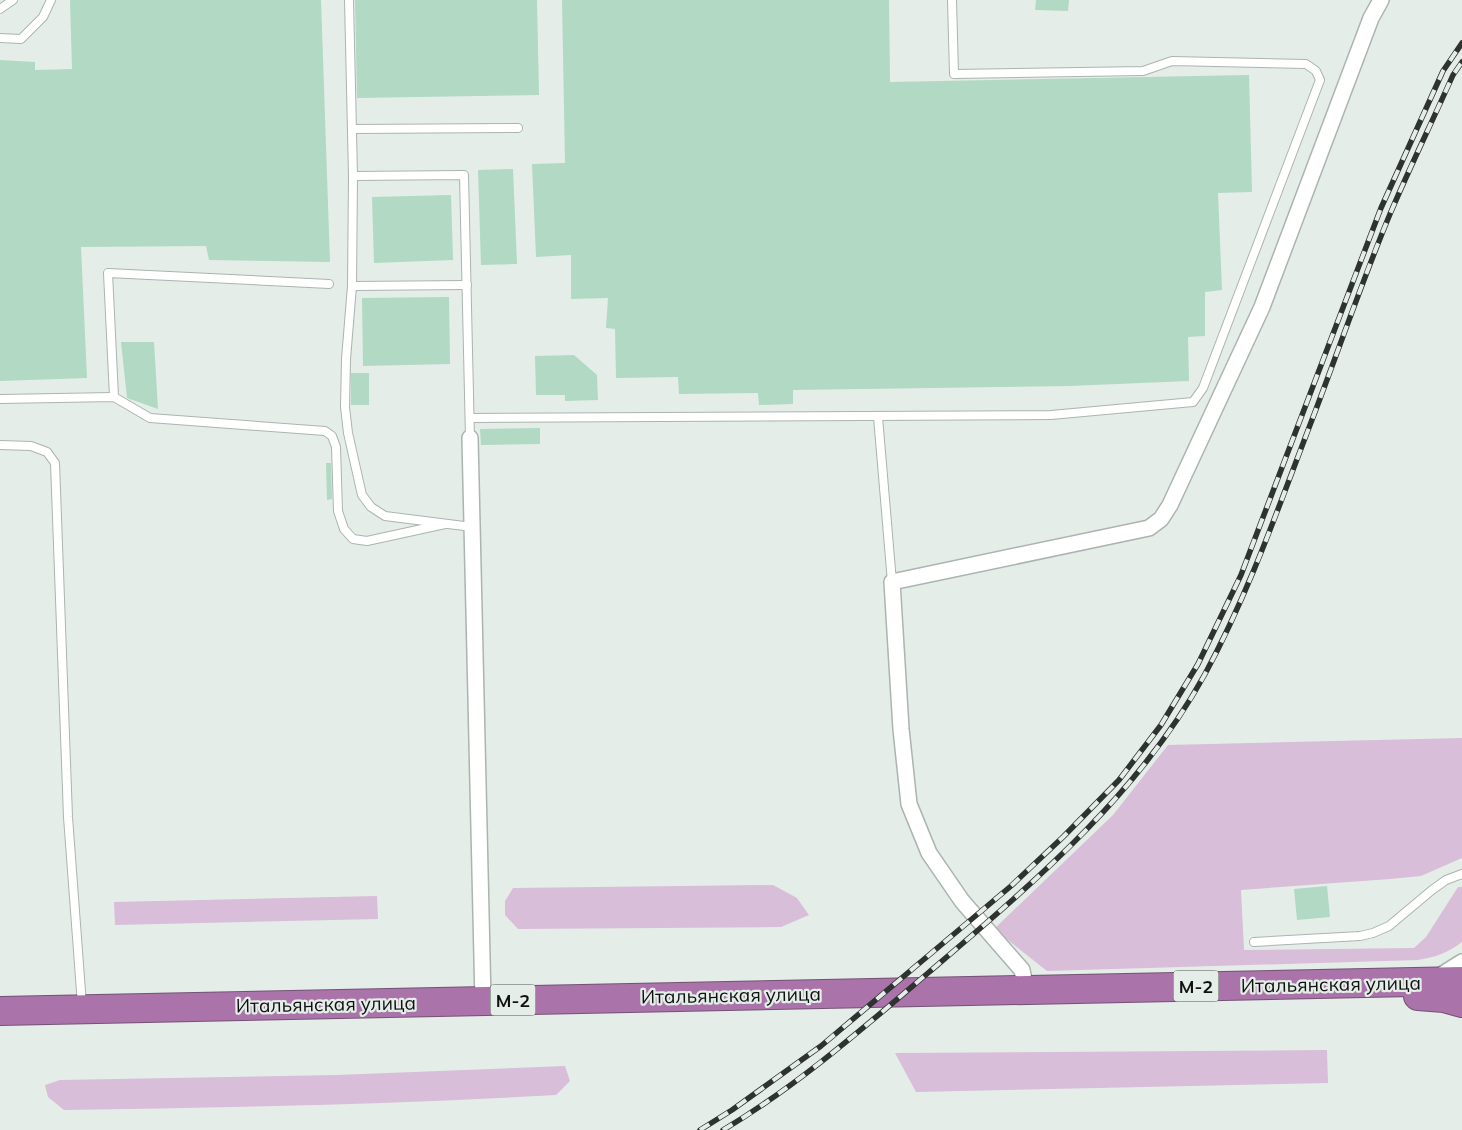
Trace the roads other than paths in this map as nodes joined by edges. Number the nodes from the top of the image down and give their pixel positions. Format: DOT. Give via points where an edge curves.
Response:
graph roads {
  1 [pos="13,0"];
  2 [pos="51,0"];
  3 [pos="349,0"];
  4 [pos="952,0"];
  5 [pos="1381,0"];
  6 [pos="0,9"];
  7 [pos="0,38"];
  8 [pos="518,128"];
  9 [pos="352,129"];
  10 [pos="353,176"];
  11 [pos="329,284"];
  12 [pos="467,285"];
  13 [pos="352,286"];
  14 [pos="114,397"];
  15 [pos="0,400"];
  16 [pos="878,417"];
  17 [pos="470,418"];
  18 [pos="470,438"];
  19 [pos="0,445"];
  20 [pos="445,524"];
  21 [pos="472,527"];
  22 [pos="892,582"];
  23 [pos="1462,874"];
  24 [pos="1254,942"];
  25 [pos="1462,962"];
  26 [pos="1462,981"];
  27 [pos="1430,982"];
  28 [pos="1366,983"];
  29 [pos="1026,989"];
  30 [pos="483,1001"];
  31 [pos="1462,1004"];
  32 [pos="82,1009"];
  33 [pos="0,1011"];
  1 -- 6 [label="lane"];
  2 -- 7 [label="lane" via="43,17 20,39"];
  3 -- 9 [label="lane"];
  4 -- 16 [label="lane" via="954,74 1143,71 1172,62 1306,64 1320,80 1203,388 1193,402 1052,415"];
  5 -- 22 [label="street" via="1371,18 1262,306 1161,519 1148,528"];
  8 -- 9 [label="lane"];
  9 -- 10 [label="lane"];
  10 -- 12 [label="lane" via="464,175"];
  10 -- 13 [label="lane"];
  11 -- 14 [label="lane" via="108,273"];
  12 -- 13 [label="lane"];
  12 -- 17 [label="lane"];
  13 -- 20 [label="lane" via="345,407 362,496 384,516"];
  14 -- 15 [label="lane"];
  14 -- 20 [label="lane" via="150,418 325,431 332,436 336,447 338,511 344,529 353,539 367,541"];
  16 -- 17 [label="lane"];
  16 -- 22 [label="lane"];
  17 -- 18 [label="lane"];
  18 -- 21 [label="street"];
  19 -- 32 [label="lane" via="31,446 47,452 55,463 68,817"];
  20 -- 21 [label="lane"];
  21 -- 30 [label="street"];
  22 -- 29 [label="street" via="909,804 929,853 962,901 1022,970"];
  23 -- 24 [label="lane" via="1446,880 1389,926 1373,933"];
  25 -- 27 [label="street"];
  26 -- 27 [label="highway, Итальянская улица / М-2"];
  27 -- 28 [label="highway, Итальянская улица / М-2"];
  28 -- 29 [label="highway, Итальянская улица / М-2"];
  28 -- 31 [label="highway" via="1400,993 1444,998"];
  29 -- 30 [label="highway, Итальянская улица / М-2"];
  30 -- 32 [label="highway, Итальянская улица / М-2"];
  32 -- 33 [label="highway, Итальянская улица / М-2"];
}
